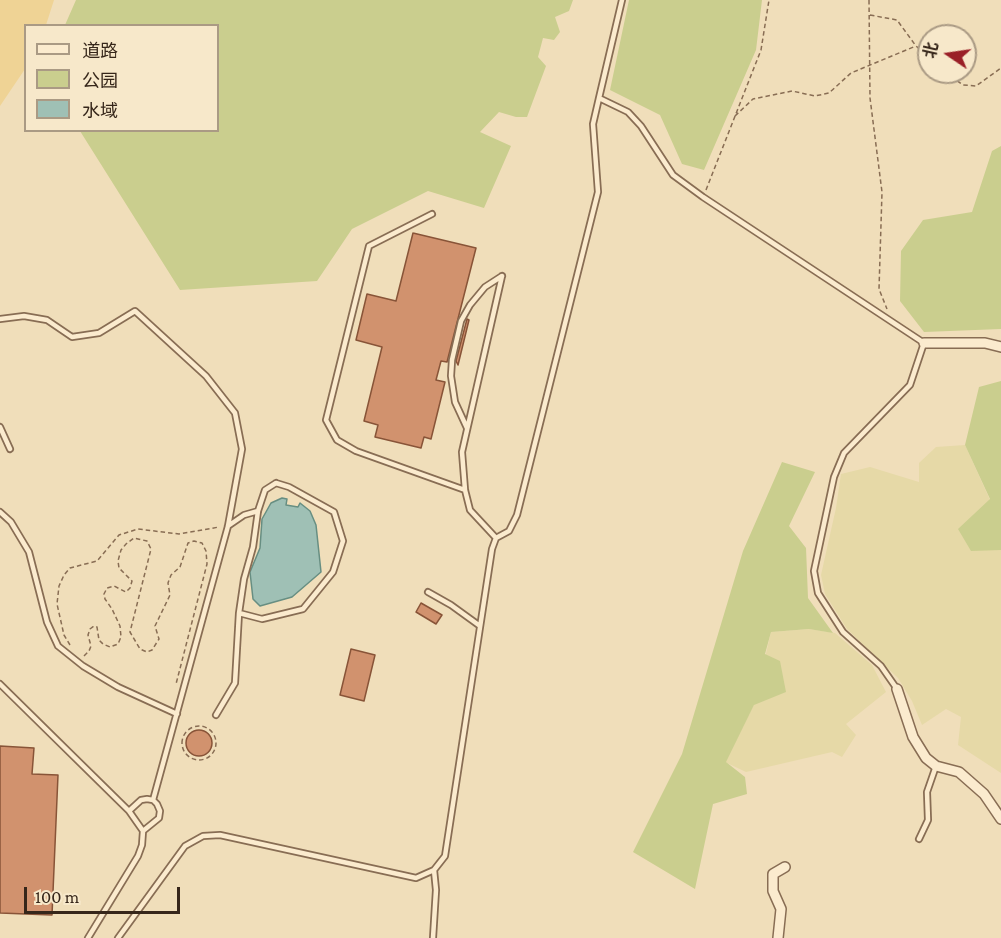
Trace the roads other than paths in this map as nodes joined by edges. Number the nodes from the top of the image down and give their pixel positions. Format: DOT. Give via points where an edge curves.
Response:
graph roads {
  1 [pos="622,0"];
  2 [pos="599,98"];
  3 [pos="432,214"];
  4 [pos="0,319"];
  5 [pos="924,343"];
  6 [pos="1001,347"];
  7 [pos="0,428"];
  8 [pos="467,428"];
  9 [pos="10,449"];
  10 [pos="465,490"];
  11 [pos="258,511"];
  12 [pos="0,512"];
  13 [pos="228,526"];
  14 [pos="496,538"];
  15 [pos="428,592"];
  16 [pos="239,613"];
  17 [pos="480,626"];
  18 [pos="0,684"];
  19 [pos="897,689"];
  20 [pos="177,714"];
  21 [pos="216,716"];
  22 [pos="936,766"];
  23 [pos="153,800"];
  24 [pos="129,811"];
  25 [pos="1001,819"];
  26 [pos="143,831"];
  27 [pos="919,839"];
  28 [pos="785,867"];
  29 [pos="434,870"];
  30 [pos="88,938"];
  31 [pos="118,938"];
  32 [pos="433,938"];
  33 [pos="778,938"];
  1 -- 2 [label="lane"];
  2 -- 5 [label="lane" via="628,112 673,175"];
  2 -- 14 [label="lane" via="593,124 598,192 517,515 508,531"];
  3 -- 10 [label="lane" via="369,246 326,420 337,440 356,451"];
  4 -- 13 [label="lane" via="24,316 47,320 72,337 99,333 135,312 206,376 235,413 242,449"];
  5 -- 6 [label="street" via="985,343"];
  5 -- 19 [label="lane" via="910,385 844,453 834,477 814,571 818,593 843,632 881,666"];
  7 -- 9 [label="lane"];
  8 -- 8 [label="lane" via="477,384 502,276 485,287 470,305 461,321 454,350 451,376 455,402"];
  8 -- 10 [label="lane" via="462,452"];
  10 -- 14 [label="lane" via="470,510"];
  11 -- 13 [label="lane" via="244,514"];
  11 -- 16 [label="lane"];
  11 -- 16 [label="lane" via="265,490 276,483 283,485 334,512 343,541 333,572 303,609 262,619"];
  12 -- 20 [label="lane" via="11,522 29,552 47,622 58,646 118,687"];
  13 -- 20 [label="lane"];
  14 -- 17 [label="lane"];
  15 -- 17 [label="lane"];
  16 -- 21 [label="lane" via="235,683"];
  17 -- 29 [label="lane" via="445,856"];
  18 -- 24 [label="lane"];
  19 -- 22 [label="street" via="913,737"];
  20 -- 23 [label="lane"];
  22 -- 25 [label="street" via="959,772 984,794"];
  22 -- 27 [label="lane" via="927,792 928,820"];
  23 -- 24 [label="lane" via="141,800"];
  23 -- 26 [label="lane" via="160,811 159,818"];
  24 -- 26 [label="lane"];
  26 -- 30 [label="lane" via="138,856"];
  28 -- 33 [label="street" via="773,874 772,891 782,909"];
  29 -- 31 [label="lane" via="416,878 220,835 203,836 185,846"];
  29 -- 32 [label="lane"];
}
